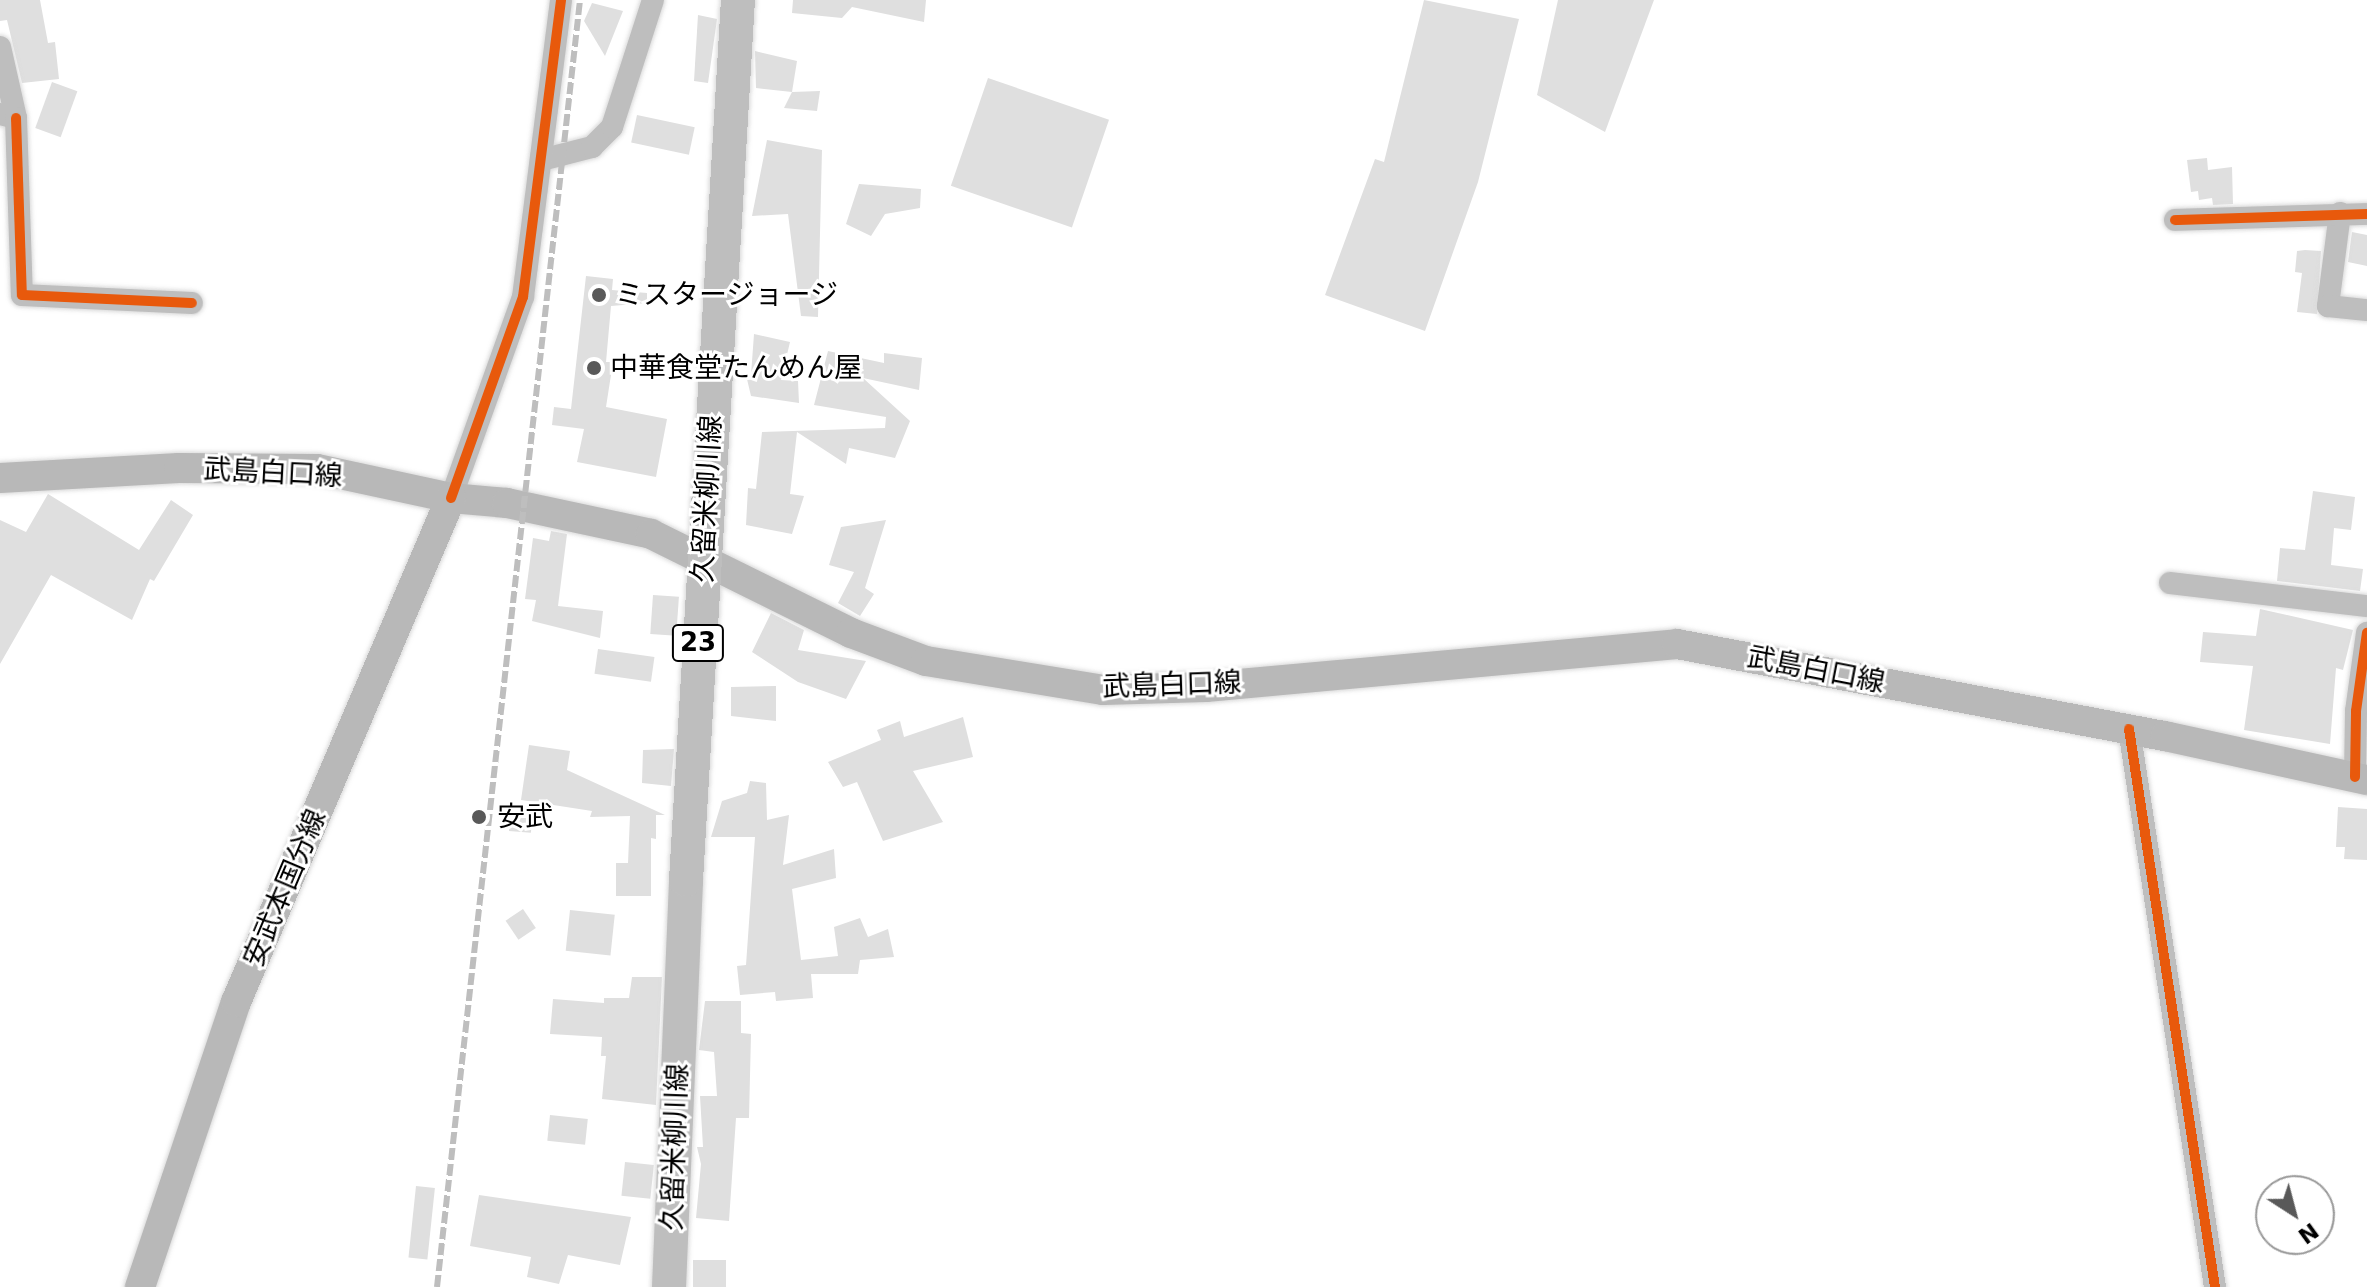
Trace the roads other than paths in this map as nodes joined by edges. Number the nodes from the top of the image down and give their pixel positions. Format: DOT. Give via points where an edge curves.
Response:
graph roads {
  1 [pos="561,0"];
  2 [pos="653,0"];
  3 [pos="738,0"];
  4 [pos="0,47"];
  5 [pos="8,116"];
  6 [pos="545,159"];
  7 [pos="2340,213"];
  8 [pos="2367,214"];
  9 [pos="2175,220"];
  10 [pos="192,303"];
  11 [pos="2367,310"];
  12 [pos="0,478"];
  13 [pos="451,498"];
  14 [pos="703,557"];
  15 [pos="2170,583"];
  16 [pos="2367,606"];
  17 [pos="2367,633"];
  18 [pos="2129,729"];
  19 [pos="2361,779"];
  20 [pos="140,1287"];
  21 [pos="669,1287"];
  22 [pos="2215,1287"];
  1 -- 6 [label="street"];
  2 -- 6 [label="street" via="612,127 592,147"];
  3 -- 14 [label="main road, 久留米柳川線 / 23"];
  4 -- 5 [label="street"];
  5 -- 10 [label="street" via="22,295"];
  6 -- 13 [label="street" via="523,297"];
  7 -- 8 [label="street"];
  7 -- 9 [label="street"];
  7 -- 11 [label="street" via="2328,306"];
  12 -- 13 [label="main road, 武島白口線" via="179,468 317,469"];
  13 -- 14 [label="main road, 武島白口線" via="507,503 651,534"];
  13 -- 20 [label="main road, 安武本国分線" via="236,1002"];
  14 -- 18 [label="main road, 武島白口線" via="851,633 926,661 1103,690 1206,687 1677,644"];
  14 -- 21 [label="main road, 久留米柳川線 / 23"];
  15 -- 16 [label="street"];
  17 -- 19 [label="street" via="2356,711"];
  18 -- 19 [label="main road, 武島白口線"];
  18 -- 22 [label="street"];
}
